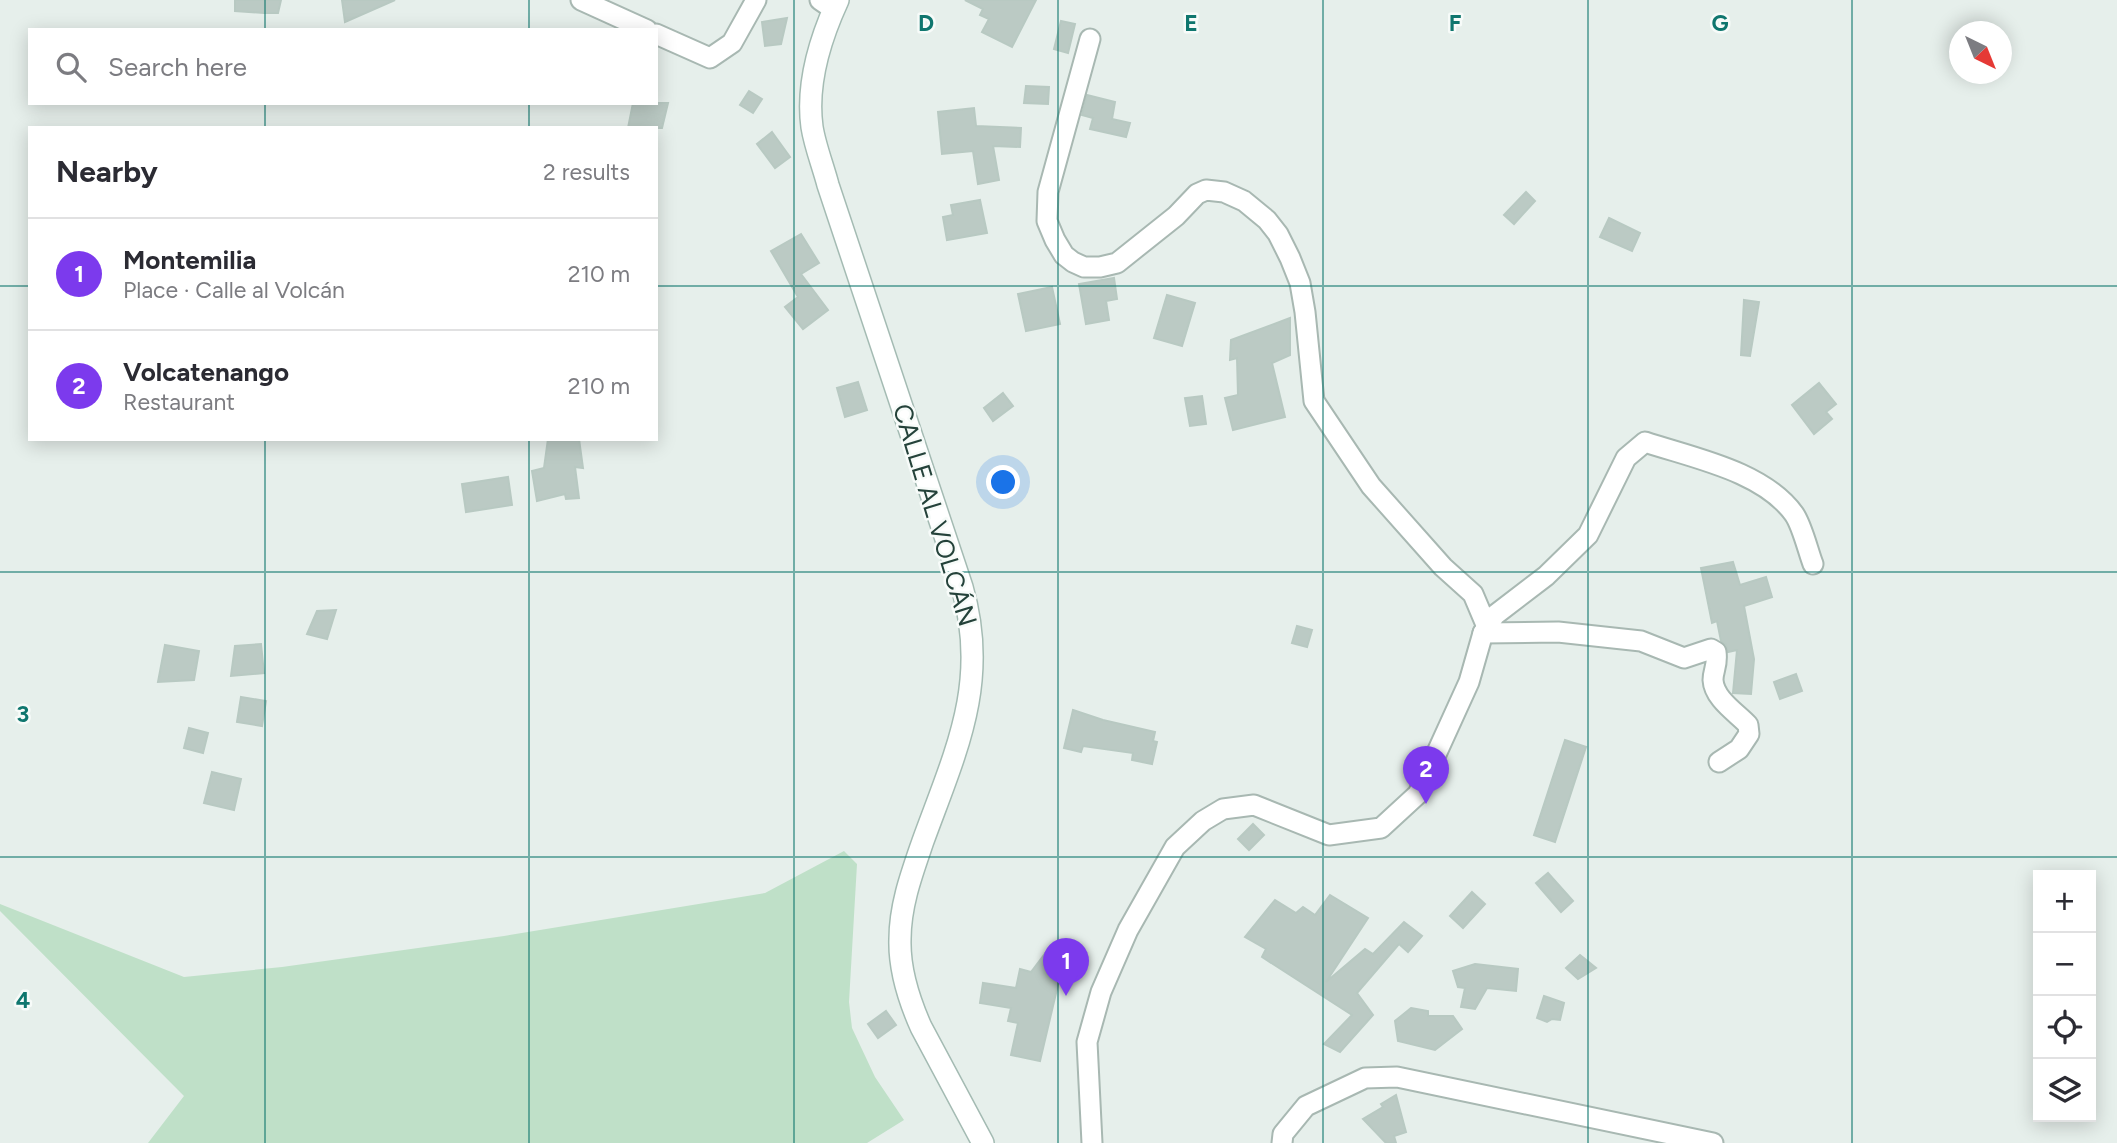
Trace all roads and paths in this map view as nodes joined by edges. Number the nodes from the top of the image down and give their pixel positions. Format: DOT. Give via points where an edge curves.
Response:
graph roads {
  1 [pos="581,0"];
  2 [pos="756,0"];
  3 [pos="830,3"];
  4 [pos="643,28"];
  5 [pos="658,35"];
  6 [pos="1090,39"];
  7 [pos="1813,565"];
  8 [pos="1485,630"];
  9 [pos="1719,762"];
  10 [pos="1648,1136"];
  11 [pos="983,1143"];
  12 [pos="1092,1143"];
  13 [pos="1282,1143"];
  14 [pos="1713,1143"];
  1 -- 4 [label="street"];
  2 -- 5 [label="street" via="732,43 710,58"];
  3 -- 11 [label="street, CALLE AL VOLCÁN" via="814,71 812,128 962,587 973,645 972,685 961,736 905,895 901,965 921,1027"];
  6 -- 8 [label="street" via="1048,192 1047,221 1064,255 1084,267 1117,263 1206,190 1244,201 1267,220 1300,283 1314,401 1371,486 1473,594"];
  7 -- 8 [label="street" via="1795,515 1770,491 1734,471 1645,442 1626,458 1588,535 1546,576 1495,615"];
  8 -- 9 [label="street" via="1641,641 1684,658 1711,649 1716,652 1713,680 1718,695 1748,725 1749,734 1739,749"];
  8 -- 12 [label="street" via="1469,682 1418,793 1381,828 1329,835 1254,805 1223,809 1175,847 1128,930 1101,992 1087,1042"];
  10 -- 13 [label="street" via="1397,1077 1366,1078 1306,1106 1283,1134"];
  10 -- 14 [label="street"];
}
